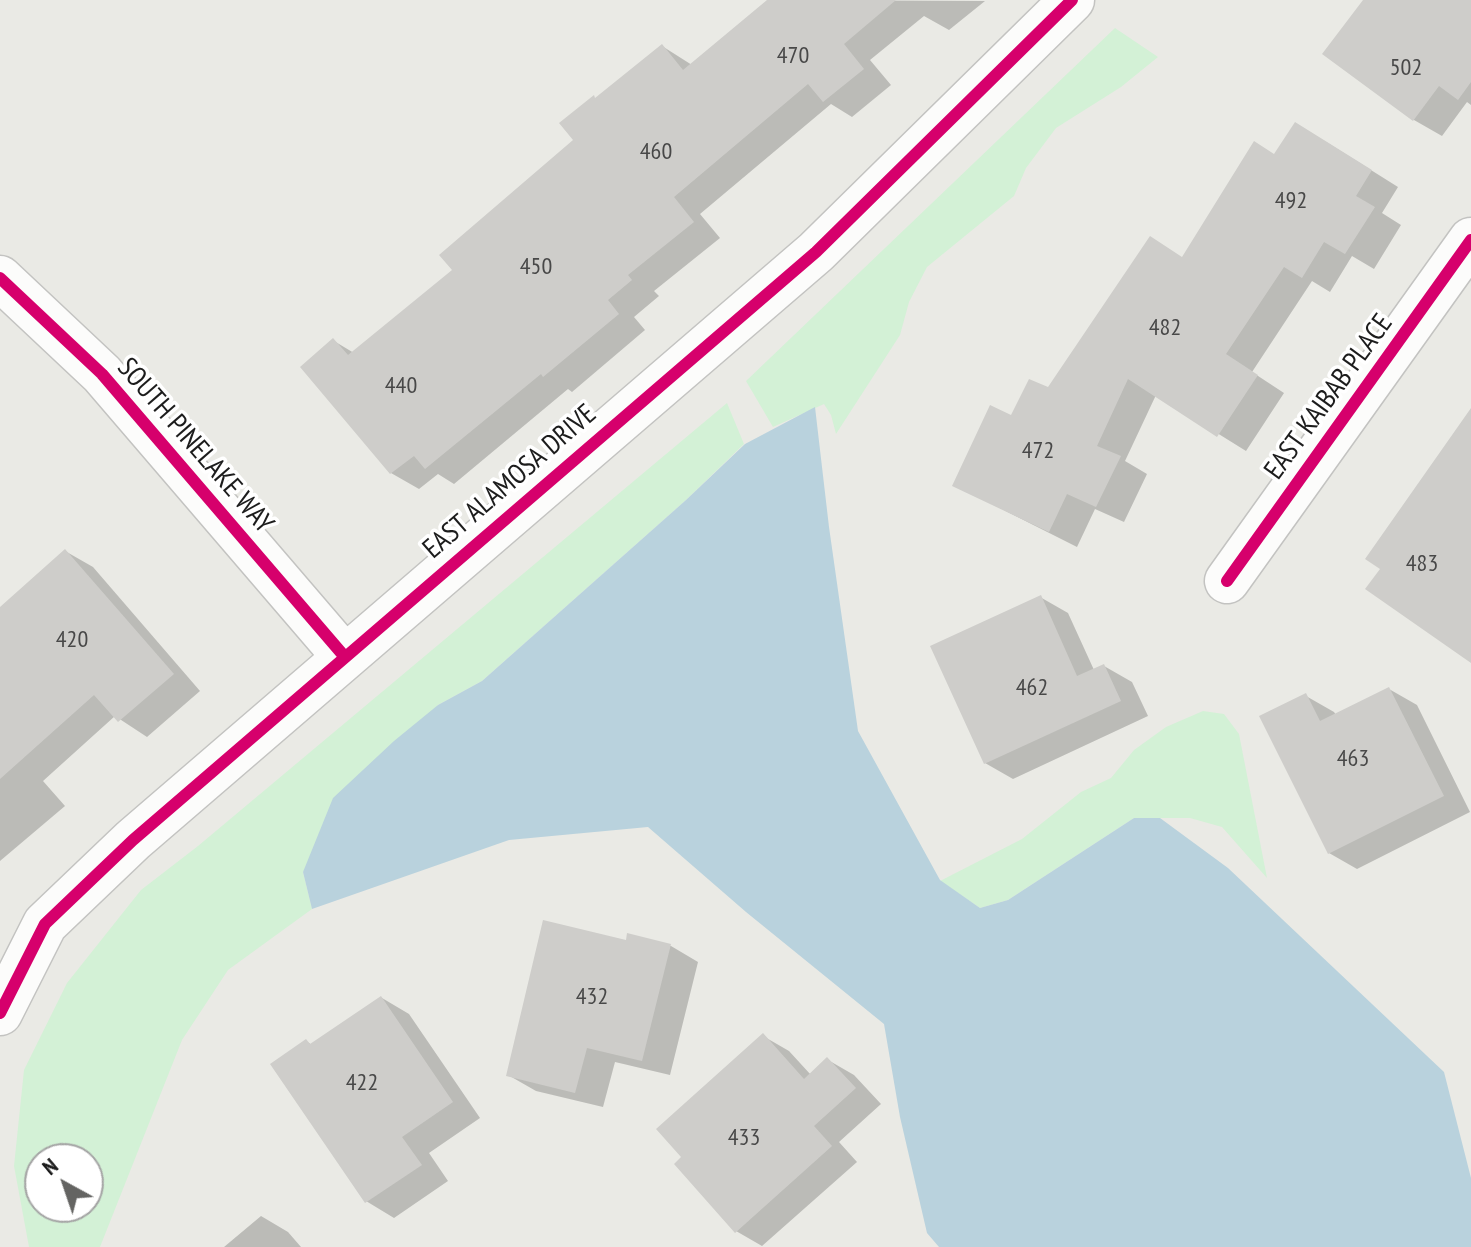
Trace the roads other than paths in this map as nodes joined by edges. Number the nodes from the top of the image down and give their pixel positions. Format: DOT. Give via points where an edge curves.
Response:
graph roads {
  1 [pos="1072,0"];
  2 [pos="1471,240"];
  3 [pos="0,278"];
  4 [pos="1227,581"];
  5 [pos="344,656"];
  6 [pos="0,1013"];
  1 -- 5 [label="street, EAST ALAMOSA DRIVE" via="816,252"];
  2 -- 4 [label="street, EAST KAIBAB PLACE"];
  3 -- 5 [label="street, SOUTH PINELAKE WAY" via="102,374"];
  5 -- 6 [label="street, EAST ALAMOSA DRIVE" via="45,924"];
}
